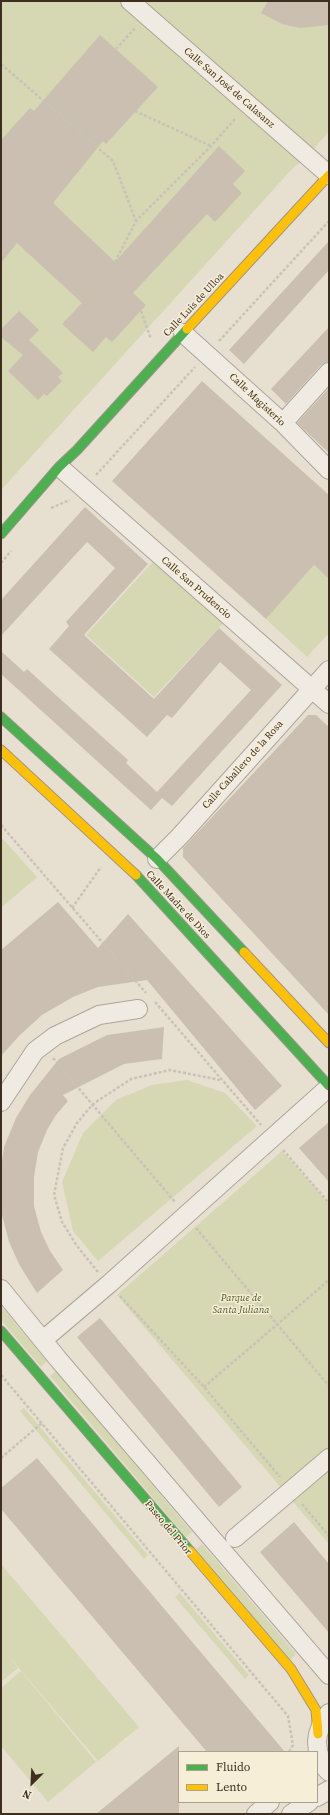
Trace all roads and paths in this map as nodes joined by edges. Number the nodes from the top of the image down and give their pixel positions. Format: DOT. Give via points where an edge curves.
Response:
graph roads {
  1 [pos="130,1"];
  2 [pos="146,16"];
  3 [pos="116,49"];
  4 [pos="1,64"];
  5 [pos="65,106"];
  6 [pos="135,111"];
  7 [pos="58,114"];
  8 [pos="236,118"];
  9 [pos="50,125"];
  10 [pos="211,146"];
  11 [pos="329,175"];
  12 [pos="136,221"];
  13 [pos="329,221"];
  14 [pos="115,262"];
  15 [pos="141,311"];
  16 [pos="183,333"];
  17 [pos="207,354"];
  18 [pos="159,359"];
  19 [pos="329,372"];
  20 [pos="283,423"];
  21 [pos="77,450"];
  22 [pos="329,470"];
  23 [pos="64,471"];
  24 [pos="38,493"];
  25 [pos="89,493"];
  26 [pos="49,508"];
  27 [pos="1,534"];
  28 [pos="15,546"];
  29 [pos="1,563"];
  30 [pos="329,670"];
  31 [pos="312,689"];
  32 [pos="329,704"];
  33 [pos="1,717"];
  34 [pos="1,750"];
  35 [pos="1,825"];
  36 [pos="112,852"];
  37 [pos="157,859"];
  38 [pos="72,908"];
  39 [pos="138,1009"];
  40 [pos="329,1043"];
  41 [pos="220,1080"];
  42 [pos="329,1087"];
  43 [pos="1,1102"];
  44 [pos="273,1138"];
  45 [pos="329,1202"];
  46 [pos="329,1280"];
  47 [pos="109,1284"];
  48 [pos="1,1289"];
  49 [pos="1,1331"];
  50 [pos="43,1340"];
  51 [pos="1,1375"];
  52 [pos="204,1386"];
  53 [pos="42,1423"];
  54 [pos="1,1458"];
  55 [pos="329,1458"];
  56 [pos="292,1491"];
  57 [pos="329,1536"];
  58 [pos="235,1538"];
  59 [pos="329,1675"];
  60 [pos="329,1713"];
  61 [pos="318,1746"];
  62 [pos="290,1751"];
  63 [pos="329,1772"];
  64 [pos="329,1790"];
  65 [pos="318,1796"];
  66 [pos="269,1803"];
  67 [pos="308,1803"];
  68 [pos="256,1814"];
  69 [pos="291,1814"];
  1 -- 2 [label="street, Calle San José de Calasanz"];
  2 -- 3 [label="path"];
  2 -- 11 [label="street, Calle San José de Calasanz"];
  4 -- 7 [label="path"];
  5 -- 7 [label="path, bridge"];
  6 -- 10 [label="path"];
  7 -- 9 [label="path, bridge"];
  7 -- 12 [label="path" via="113,161"];
  8 -- 10 [label="path"];
  10 -- 12 [label="path"];
  11 -- 16 [label="main road, Calle Luis de Ulloa"];
  12 -- 14 [label="path"];
  13 -- 17 [label="path"];
  15 -- 18 [label="path"];
  16 -- 17 [label="street, Calle Magisterio"];
  16 -- 18 [label="main road, Calle Luis de Ulloa"];
  17 -- 20 [label="street, Calle Magisterio"];
  17 -- 25 [label="path" via="94,477"];
  18 -- 21 [label="main road, Calle Luis de Ulloa"];
  19 -- 20 [label="street"];
  20 -- 22 [label="street, Calle Magisterio"];
  21 -- 23 [label="main road, Calle Luis de Ulloa"];
  21 -- 24 [label="main road, Calle Luis de Ulloa"];
  23 -- 24 [label="main road, Calle Luis de Ulloa"];
  23 -- 25 [label="street, Calle San Prudencio"];
  24 -- 27 [label="main road, Calle Luis de Ulloa"];
  25 -- 26 [label="path"];
  25 -- 31 [label="street, Calle San Prudencio"];
  28 -- 29 [label="path"];
  30 -- 31 [label="street, Calle Caballero de la Rosa"];
  31 -- 32 [label="street, Calle San Prudencio"];
  31 -- 37 [label="street, Calle Caballero de la Rosa"];
  33 -- 37 [label="main road, Calle Madre de Dios"];
  34 -- 36 [label="main road, Calle Madre de Dios"];
  35 -- 38 [label="path"];
  36 -- 38 [label="path"];
  36 -- 42 [label="main road, Calle Madre de Dios"];
  37 -- 40 [label="main road, Calle Madre de Dios"];
  38 -- 41 [label="path"];
  39 -- 43 [label="street" via="99,1015 55,1036 35,1051"];
  41 -- 44 [label="path"];
  41 -- 47 [label="path" via="170,1070 132,1079 93,1104 77,1123 63,1148 54,1195 62,1222 77,1246"];
  42 -- 44 [label="street"];
  44 -- 45 [label="path"];
  44 -- 47 [label="street"];
  46 -- 52 [label="path"];
  47 -- 50 [label="street"];
  47 -- 52 [label="path"];
  48 -- 50 [label="street"];
  49 -- 61 [label="main road, Paseo del Prior" via="291,1669 316,1710"];
  50 -- 59 [label="street"];
  51 -- 53 [label="path"];
  52 -- 56 [label="path"];
  53 -- 54 [label="path"];
  53 -- 62 [label="path" via="288,1716 293,1745"];
  55 -- 56 [label="street"];
  56 -- 57 [label="path"];
  56 -- 58 [label="street"];
  60 -- 61 [label="street" via="323,1720"];
  61 -- 63 [label="street" via="322,1764"];
  64 -- 65 [label="street"];
  66 -- 68 [label="street"];
  67 -- 69 [label="street"];
}
